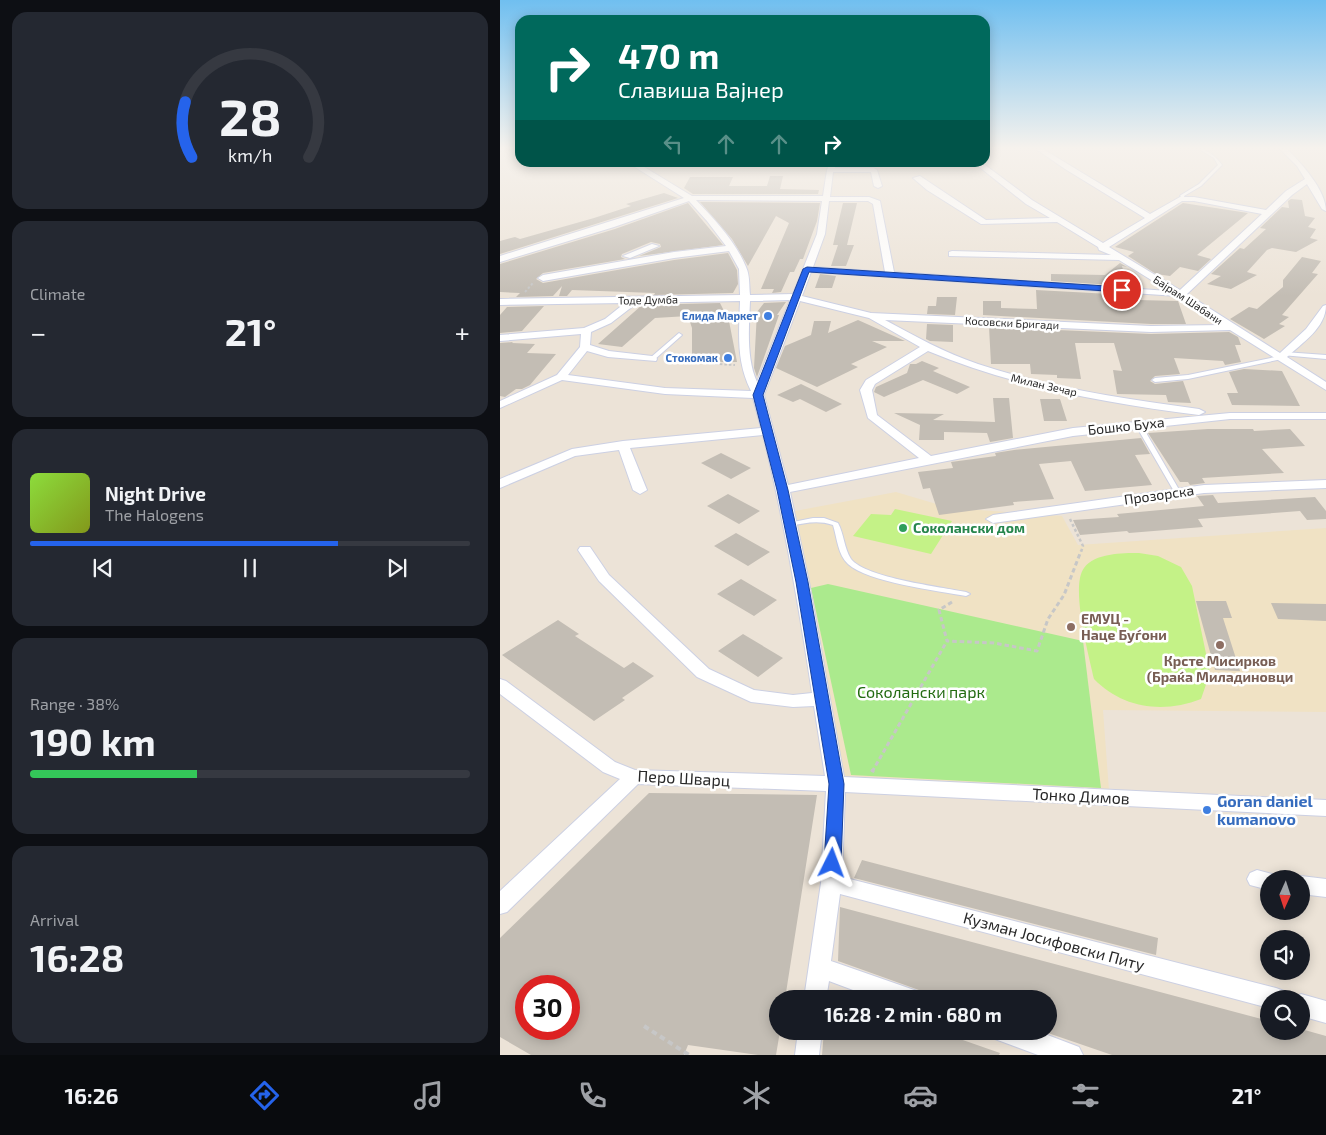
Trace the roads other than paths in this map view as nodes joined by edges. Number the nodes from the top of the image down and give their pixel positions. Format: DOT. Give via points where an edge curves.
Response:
graph roads {
  1 [pos="690,198"];
  2 [pos="825,198"];
  3 [pos="829,198"];
  4 [pos="946,198"];
  5 [pos="1024,198"];
  6 [pos="1118,198"];
  7 [pos="1184,198"];
  8 [pos="1185,198"];
  9 [pos="1285,198"];
  10 [pos="1319,198"];
  11 [pos="1326,209"];
  12 [pos="1269,213"];
  13 [pos="1151,218"];
  14 [pos="1058,220"];
  15 [pos="655,246"];
  16 [pos="732,248"];
  17 [pos="1102,248"];
  18 [pos="952,254"];
  19 [pos="1121,258"];
  20 [pos="500,259"];
  21 [pos="601,266"];
  22 [pos="807,269"];
  23 [pos="890,274"];
  24 [pos="543,278"];
  25 [pos="1181,294"];
  26 [pos="745,297"];
  27 [pos="796,297"];
  28 [pos="633,301"];
  29 [pos="500,302"];
  30 [pos="1326,308"];
  31 [pos="871,316"];
  32 [pos="1230,327"];
  33 [pos="586,330"];
  34 [pos="679,335"];
  35 [pos="500,338"];
  36 [pos="585,347"];
  37 [pos="927,347"];
  38 [pos="1282,356"];
  39 [pos="1326,357"];
  40 [pos="652,359"];
  41 [pos="561,377"];
  42 [pos="1155,380"];
  43 [pos="1326,387"];
  44 [pos="758,395"];
  45 [pos="1137,404"];
  46 [pos="500,405"];
  47 [pos="1230,416"];
  48 [pos="1326,416"];
  49 [pos="1141,424"];
  50 [pos="768,431"];
  51 [pos="623,445"];
  52 [pos="930,461"];
  53 [pos="500,484"];
  54 [pos="1326,484"];
  55 [pos="640,490"];
  56 [pos="783,490"];
  57 [pos="1178,493"];
  58 [pos="993,519"];
  59 [pos="790,524"];
  60 [pos="585,550"];
  61 [pos="966,594"];
  62 [pos="500,685"];
  63 [pos="821,699"];
  64 [pos="634,777"];
  65 [pos="836,784"];
  66 [pos="1326,808"];
  67 [pos="831,883"];
  68 [pos="1310,886"];
  69 [pos="1326,888"];
  70 [pos="500,905"];
  71 [pos="820,968"];
  72 [pos="817,990"];
  73 [pos="883,990"];
  74 [pos="1260,995"];
  75 [pos="1310,1008"];
  76 [pos="1326,1012"];
  77 [pos="809,1040"];
  78 [pos="1028,1040"];
  79 [pos="807,1055"];
  80 [pos="1071,1055"];
  1 -- 16 [label="street"];
  1 -- 20 [label="street"];
  2 -- 22 [label="street" via="820,234"];
  3 -- 23 [label="street" via="876,201"];
  4 -- 14 [label="street" via="984,222"];
  5 -- 14 [label="street, Бајрам Шабани"];
  6 -- 13 [label="street"];
  7 -- 13 [label="street"];
  8 -- 12 [label="street"];
  9 -- 12 [label="street"];
  10 -- 11 [label="street"];
  12 -- 25 [label="street"];
  13 -- 17 [label="street"];
  14 -- 17 [label="street, Бајрам Шабани"];
  15 -- 21 [label="street"];
  16 -- 21 [label="street"];
  16 -- 26 [label="street" via="743,269"];
  17 -- 19 [label="street, Бајрам Шабани"];
  18 -- 19 [label="street"];
  19 -- 25 [label="street, Бајрам Шабани"];
  21 -- 24 [label="street"];
  22 -- 23 [label="street"];
  22 -- 27 [label="street"];
  23 -- 25 [label="street"];
  25 -- 32 [label="street, Бајрам Шабани"];
  26 -- 27 [label="street, Тоде Думба"];
  26 -- 28 [label="street, Тоде Думба"];
  26 -- 44 [label="street" via="745,358"];
  27 -- 31 [label="street, Косовски Бригади"];
  27 -- 44 [label="street"];
  28 -- 29 [label="street, Тоде Думба"];
  28 -- 33 [label="street" via="608,321"];
  30 -- 38 [label="street" via="1310,331"];
  31 -- 32 [label="street, Косовски Бригади" via="1151,329"];
  31 -- 37 [label="street, Милан Зечар"];
  32 -- 38 [label="street, Бајрам Шабани"];
  33 -- 35 [label="street"];
  33 -- 36 [label="street"];
  34 -- 40 [label="lane"];
  36 -- 40 [label="street" via="608,354"];
  36 -- 41 [label="street"];
  37 -- 45 [label="street, Милан Зечар" via="1006,376"];
  37 -- 52 [label="street" via="870,382 866,390 872,416"];
  38 -- 39 [label="lane"];
  38 -- 42 [label="lane" via="1188,377"];
  38 -- 43 [label="street, Бајрам Шабани"];
  41 -- 44 [label="street" via="664,391"];
  41 -- 46 [label="street"];
  44 -- 50 [label="street"];
  45 -- 47 [label="street, Милан Зечар"];
  45 -- 49 [label="street"];
  47 -- 48 [label="street, Бошко Буха"];
  47 -- 49 [label="street, Бошко Буха"];
  49 -- 52 [label="street, Бошко Буха" via="1017,442"];
  49 -- 57 [label="lane"];
  50 -- 51 [label="street"];
  50 -- 56 [label="street"];
  51 -- 53 [label="street" via="572,453"];
  51 -- 55 [label="street"];
  52 -- 56 [label="street, Бошко Буха"];
  54 -- 57 [label="street, Прозорска"];
  56 -- 59 [label="street"];
  57 -- 58 [label="street, Прозорска"];
  59 -- 61 [label="lane" via="827,520 836,524 852,564 871,574"];
  59 -- 63 [label="street"];
  60 -- 63 [label="street" via="604,578 703,673 751,696 793,702"];
  62 -- 64 [label="street, Перо Шварц" via="609,767"];
  63 -- 65 [label="street"];
  64 -- 65 [label="street, Перо Шварц"];
  64 -- 70 [label="street"];
  65 -- 66 [label="street, Тонко Димов"];
  65 -- 67 [label="street"];
  67 -- 71 [label="street"];
  67 -- 74 [label="street, Кузман Јосифовски Питу"];
  68 -- 69 [label="street"];
  71 -- 72 [label="street"];
  71 -- 73 [label="street"];
  75 -- 76 [label="street"];
  77 -- 79 [label="street"];
  78 -- 80 [label="street"];
}
